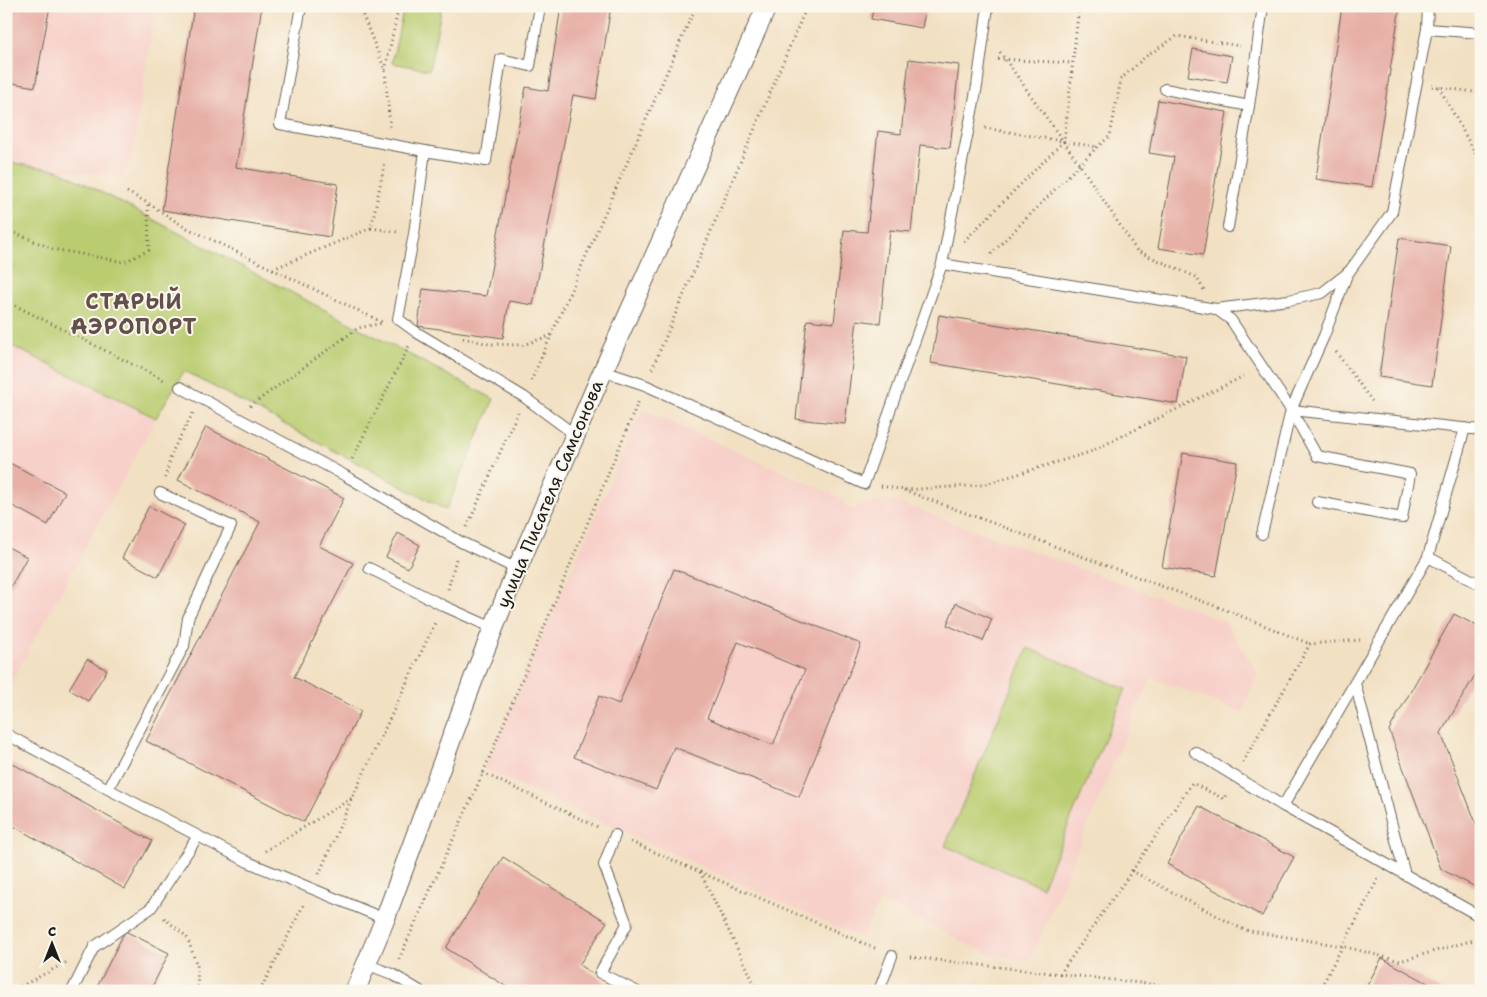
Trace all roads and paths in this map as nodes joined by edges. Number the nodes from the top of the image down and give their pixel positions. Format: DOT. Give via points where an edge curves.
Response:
graph roads {
  1 [pos="301,6"];
  2 [pos="359,6"];
  3 [pos="399,6"];
  4 [pos="540,6"];
  5 [pos="696,6"];
  6 [pos="767,6"];
  7 [pos="807,6"];
  8 [pos="988,6"];
  9 [pos="1080,6"];
  10 [pos="1263,6"];
  11 [pos="1428,6"];
  12 [pos="1427,29"];
  13 [pos="983,32"];
  14 [pos="1481,33"];
  15 [pos="1257,48"];
  16 [pos="980,57"];
  17 [pos="1006,60"];
  18 [pos="1072,63"];
  19 [pos="385,70"];
  20 [pos="1416,84"];
  21 [pos="1439,87"];
  22 [pos="1164,89"];
  23 [pos="1481,93"];
  24 [pos="1249,106"];
  25 [pos="969,125"];
  26 [pos="1064,141"];
  27 [pos="390,145"];
  28 [pos="1097,147"];
  29 [pos="425,151"];
  30 [pos="1481,164"];
  31 [pos="1080,165"];
  32 [pos="127,192"];
  33 [pos="148,203"];
  34 [pos="1228,227"];
  35 [pos="6,228"];
  36 [pos="371,228"];
  37 [pos="414,234"];
  38 [pos="942,264"];
  39 [pos="976,269"];
  40 [pos="273,270"];
  41 [pos="1349,272"];
  42 [pos="6,300"];
  43 [pos="1216,309"];
  44 [pos="398,319"];
  45 [pos="383,322"];
  46 [pos="416,332"];
  47 [pos="552,334"];
  48 [pos="456,336"];
  49 [pos="1324,336"];
  50 [pos="1263,367"];
  51 [pos="602,371"];
  52 [pos="645,385"];
  53 [pos="180,388"];
  54 [pos="524,397"];
  55 [pos="201,399"];
  56 [pos="1291,410"];
  57 [pos="235,418"];
  58 [pos="1386,420"];
  59 [pos="1465,428"];
  60 [pos="1481,430"];
  61 [pos="574,434"];
  62 [pos="344,475"];
  63 [pos="864,484"];
  64 [pos="904,490"];
  65 [pos="160,493"];
  66 [pos="1317,502"];
  67 [pos="1262,534"];
  68 [pos="461,542"];
  69 [pos="1428,557"];
  70 [pos="369,568"];
  71 [pos="516,569"];
  72 [pos="1481,585"];
  73 [pos="444,606"];
  74 [pos="493,628"];
  75 [pos="1381,638"];
  76 [pos="1310,644"];
  77 [pos="1355,683"];
  78 [pos="6,734"];
  79 [pos="1195,752"];
  80 [pos="483,773"];
  81 [pos="1235,776"];
  82 [pos="108,790"];
  83 [pos="352,798"];
  84 [pos="1283,806"];
  85 [pos="615,835"];
  86 [pos="198,836"];
  87 [pos="248,862"];
  88 [pos="1386,864"];
  89 [pos="699,871"];
  90 [pos="1132,871"];
  91 [pos="1405,875"];
  92 [pos="312,889"];
  93 [pos="151,908"];
  94 [pos="1481,917"];
  95 [pos="384,919"];
  96 [pos="1481,938"];
  97 [pos="1342,946"];
  98 [pos="94,947"];
  99 [pos="892,956"];
  100 [pos="366,964"];
  101 [pos="392,974"];
  102 [pos="1060,974"];
  103 [pos="12,991"];
  104 [pos="72,991"];
  105 [pos="198,991"];
  106 [pos="260,991"];
  107 [pos="355,991"];
  108 [pos="420,991"];
  109 [pos="636,991"];
  110 [pos="758,991"];
  111 [pos="878,991"];
  112 [pos="1211,991"];
  113 [pos="1319,991"];
  1 -- 27 [label="lane" via="280,124"];
  2 -- 19 [label="path"];
  3 -- 19 [label="path"];
  4 -- 29 [label="lane" via="530,66 500,59 486,161"];
  5 -- 47 [label="path"];
  6 -- 51 [label="street, улица Писателя Самсонова"];
  7 -- 52 [label="path"];
  8 -- 13 [label="lane"];
  9 -- 18 [label="path"];
  10 -- 15 [label="lane"];
  11 -- 12 [label="lane"];
  12 -- 14 [label="lane"];
  12 -- 20 [label="lane"];
  13 -- 16 [label="lane"];
  13 -- 17 [label="path"];
  15 -- 24 [label="lane"];
  15 -- 28 [label="path" via="1177,36 1145,57 1121,79 1110,136"];
  16 -- 17 [label="path"];
  16 -- 25 [label="lane"];
  17 -- 18 [label="path"];
  17 -- 26 [label="path"];
  18 -- 26 [label="path"];
  19 -- 27 [label="path"];
  20 -- 21 [label="path"];
  20 -- 41 [label="lane" via="1392,212"];
  21 -- 23 [label="path"];
  21 -- 30 [label="path"];
  22 -- 24 [label="lane"];
  24 -- 34 [label="lane"];
  25 -- 26 [label="path"];
  25 -- 38 [label="lane"];
  26 -- 28 [label="path"];
  26 -- 31 [label="path"];
  26 -- 38 [label="path"];
  27 -- 29 [label="lane"];
  27 -- 36 [label="path"];
  28 -- 31 [label="path"];
  29 -- 37 [label="lane"];
  31 -- 39 [label="path"];
  31 -- 43 [label="path" via="1137,251 1196,277"];
  32 -- 33 [label="path"];
  33 -- 35 [label="path" via="149,250 124,262 53,248"];
  33 -- 40 [label="path" via="183,226"];
  36 -- 37 [label="path"];
  36 -- 40 [label="path"];
  37 -- 44 [label="lane"];
  38 -- 39 [label="lane"];
  38 -- 63 [label="lane"];
  39 -- 43 [label="lane"];
  40 -- 45 [label="path"];
  41 -- 43 [label="lane" via="1322,293"];
  41 -- 49 [label="lane"];
  42 -- 53 [label="path"];
  43 -- 50 [label="lane" via="1231,320"];
  44 -- 45 [label="path"];
  44 -- 46 [label="lane"];
  45 -- 57 [label="path" via="358,328"];
  46 -- 54 [label="lane"];
  46 -- 62 [label="path"];
  47 -- 48 [label="path" via="523,345 489,344"];
  47 -- 54 [label="path"];
  49 -- 56 [label="lane"];
  49 -- 58 [label="path"];
  50 -- 56 [label="lane"];
  50 -- 64 [label="path" via="1090,452 982,485"];
  51 -- 52 [label="lane"];
  51 -- 61 [label="street, улица Писателя Самсонова"];
  52 -- 63 [label="lane"];
  52 -- 80 [label="path"];
  53 -- 55 [label="lane"];
  54 -- 61 [label="lane"];
  54 -- 68 [label="path"];
  55 -- 57 [label="lane"];
  55 -- 65 [label="path" via="172,452"];
  56 -- 58 [label="lane"];
  56 -- 66 [label="lane" via="1316,456 1410,474 1402,518"];
  56 -- 67 [label="lane"];
  57 -- 62 [label="lane"];
  58 -- 59 [label="lane"];
  59 -- 60 [label="lane"];
  59 -- 69 [label="lane"];
  61 -- 71 [label="street, улица Писателя Самсонова"];
  62 -- 68 [label="lane"];
  63 -- 64 [label="path"];
  64 -- 76 [label="path"];
  65 -- 82 [label="lane" via="231,526 188,618 184,646"];
  68 -- 71 [label="lane"];
  68 -- 73 [label="path"];
  69 -- 72 [label="lane"];
  69 -- 75 [label="lane"];
  70 -- 73 [label="lane"];
  71 -- 74 [label="street, улица Писателя Самсонова"];
  73 -- 74 [label="lane"];
  73 -- 83 [label="path"];
  74 -- 95 [label="street, улица Писателя Самсонова"];
  75 -- 76 [label="path"];
  75 -- 77 [label="lane"];
  76 -- 81 [label="path"];
  77 -- 84 [label="lane"];
  77 -- 91 [label="lane"];
  78 -- 82 [label="lane"];
  79 -- 81 [label="lane"];
  80 -- 85 [label="path"];
  80 -- 101 [label="path"];
  81 -- 84 [label="lane"];
  81 -- 90 [label="path" via="1224,798 1192,783"];
  82 -- 86 [label="lane"];
  83 -- 87 [label="path"];
  83 -- 92 [label="path"];
  84 -- 88 [label="lane"];
  85 -- 89 [label="path"];
  85 -- 109 [label="lane" via="604,865 627,924 600,973"];
  86 -- 87 [label="lane"];
  86 -- 93 [label="lane"];
  87 -- 92 [label="lane"];
  88 -- 91 [label="lane"];
  88 -- 97 [label="path"];
  89 -- 99 [label="path"];
  89 -- 110 [label="path"];
  90 -- 97 [label="path" via="1244,930"];
  90 -- 102 [label="path"];
  91 -- 94 [label="lane"];
  92 -- 95 [label="lane"];
  92 -- 106 [label="path"];
  93 -- 98 [label="lane"];
  93 -- 105 [label="path" via="187,938 197,966"];
  95 -- 100 [label="street, улица Писателя Самсонова"];
  96 -- 97 [label="path" via="1400,961"];
  97 -- 113 [label="path"];
  98 -- 103 [label="path"];
  98 -- 104 [label="lane"];
  99 -- 102 [label="path"];
  99 -- 111 [label="lane"];
  100 -- 101 [label="lane"];
  100 -- 107 [label="street, улица Писателя Самсонова"];
  101 -- 108 [label="lane"];
  102 -- 112 [label="path"];
}
